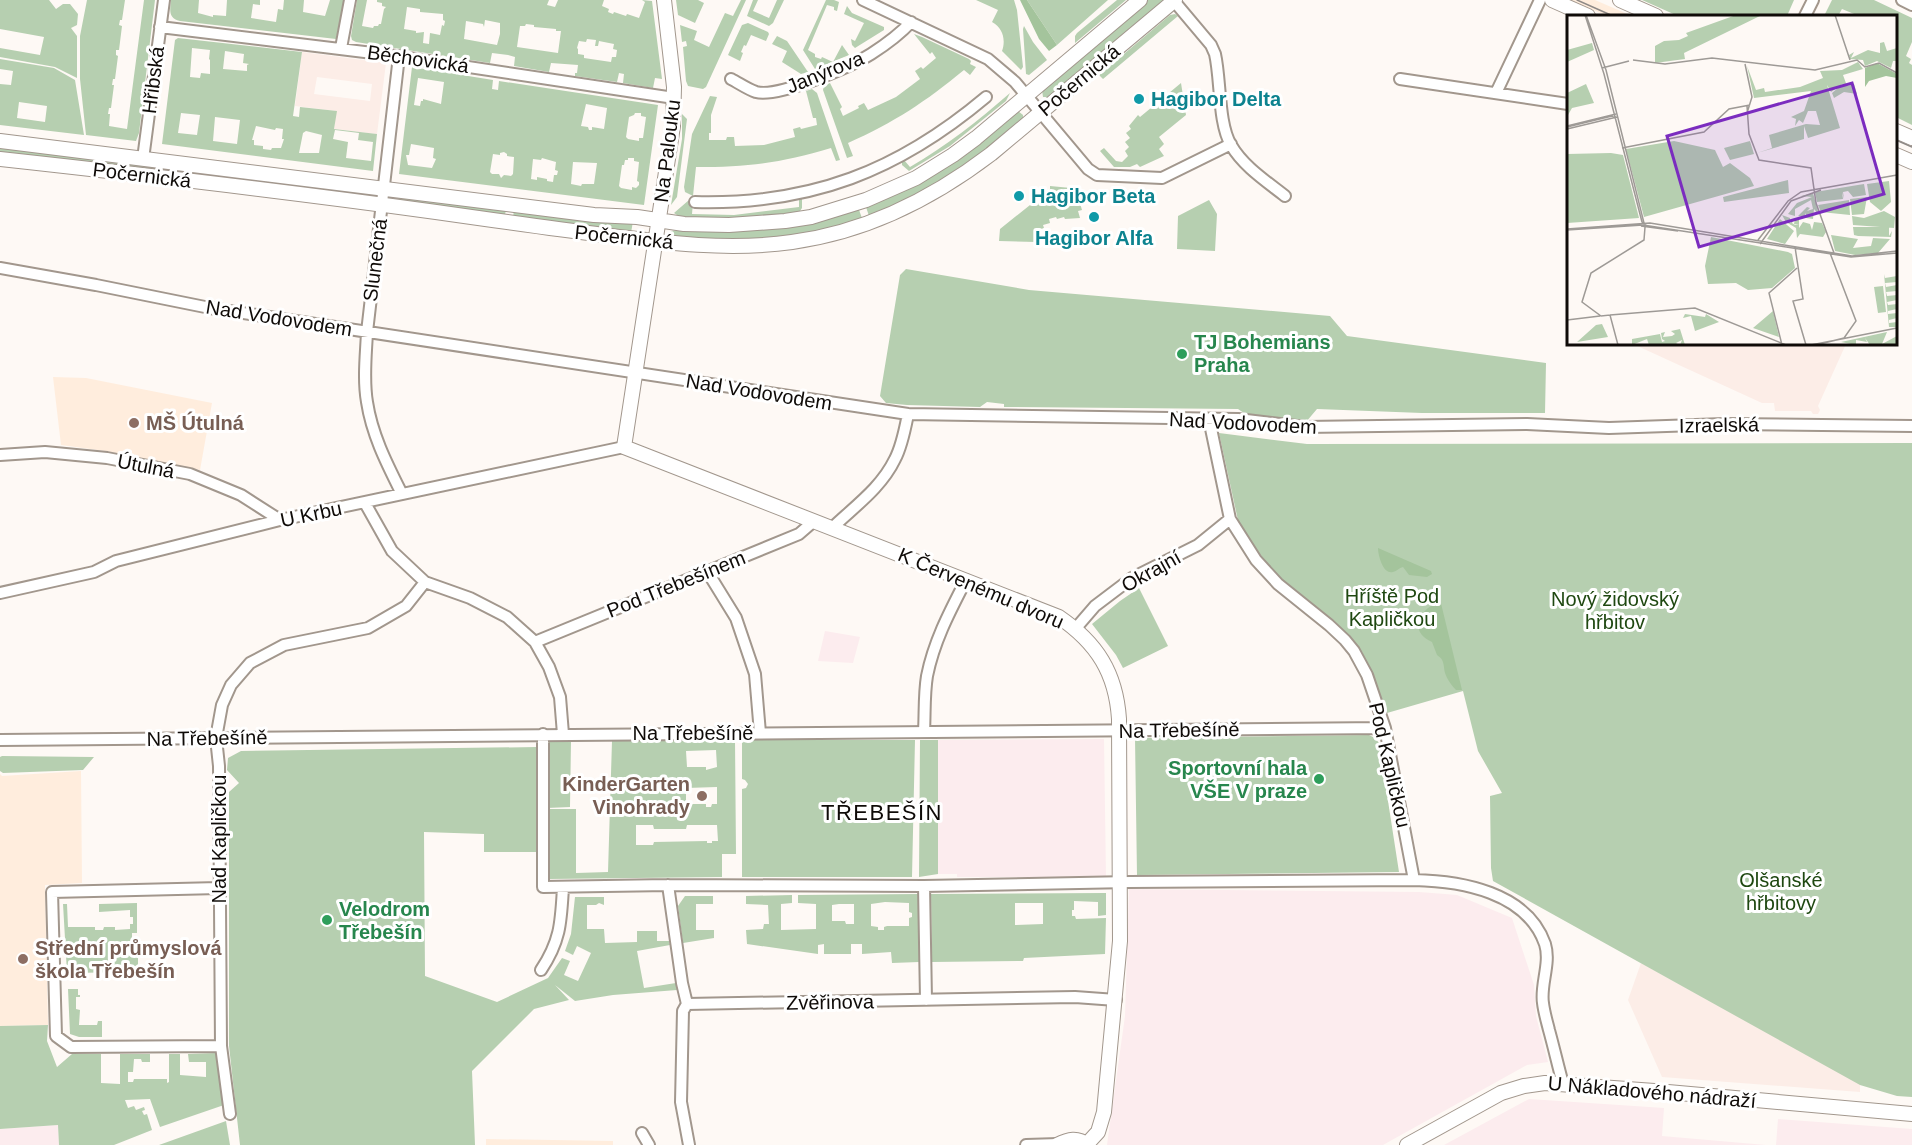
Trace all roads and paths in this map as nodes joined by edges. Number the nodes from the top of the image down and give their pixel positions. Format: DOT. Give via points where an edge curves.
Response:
graph roads {
  1 [pos="164,0"];
  2 [pos="350,0"];
  3 [pos="664,0"];
  4 [pos="863,0"];
  5 [pos="1140,0"];
  6 [pos="1540,0"];
  7 [pos="1552,0"];
  8 [pos="1620,0"];
  9 [pos="1812,0"];
  10 [pos="1902,0"];
  11 [pos="1174,1"];
  12 [pos="1912,5"];
  13 [pos="1586,15"];
  14 [pos="1654,15"];
  15 [pos="1805,15"];
  16 [pos="910,22"];
  17 [pos="160,27"];
  18 [pos="341,48"];
  19 [pos="399,56"];
  20 [pos="730,79"];
  21 [pos="1400,79"];
  22 [pos="1496,93"];
  23 [pos="1026,96"];
  24 [pos="986,97"];
  25 [pos="674,98"];
  26 [pos="1567,104"];
  27 [pos="1040,113"];
  28 [pos="1897,131"];
  29 [pos="1912,138"];
  30 [pos="0,141"];
  31 [pos="1231,144"];
  32 [pos="1897,155"];
  33 [pos="0,159"];
  34 [pos="143,159"];
  35 [pos="1912,162"];
  36 [pos="383,189"];
  37 [pos="1285,196"];
  38 [pos="695,202"];
  39 [pos="382,205"];
  40 [pos="659,220"];
  41 [pos="657,242"];
  42 [pos="0,268"];
  43 [pos="367,332"];
  44 [pos="635,373"];
  45 [pos="908,414"];
  46 [pos="1209,419"];
  47 [pos="1527,424"];
  48 [pos="1912,426"];
  49 [pos="624,447"];
  50 [pos="0,455"];
  51 [pos="402,494"];
  52 [pos="365,503"];
  53 [pos="1230,519"];
  54 [pos="280,520"];
  55 [pos="814,521"];
  56 [pos="832,528"];
  57 [pos="707,571"];
  58 [pos="966,580"];
  59 [pos="425,582"];
  60 [pos="0,593"];
  61 [pos="1076,628"];
  62 [pos="535,642"];
  63 [pos="1385,728"];
  64 [pos="1120,730"];
  65 [pos="924,732"];
  66 [pos="760,733"];
  67 [pos="543,734"];
  68 [pos="563,734"];
  69 [pos="216,738"];
  70 [pos="0,740"];
  71 [pos="1414,880"];
  72 [pos="1121,882"];
  73 [pos="668,885"];
  74 [pos="924,886"];
  75 [pos="563,887"];
  76 [pos="219,888"];
  77 [pos="541,970"];
  78 [pos="926,1000"];
  79 [pos="1116,1000"];
  80 [pos="687,1004"];
  81 [pos="221,1046"];
  82 [pos="1563,1084"];
  83 [pos="230,1114"];
  84 [pos="1912,1114"];
  85 [pos="642,1133"];
  86 [pos="1058,1144"];
  87 [pos="648,1145"];
  88 [pos="689,1145"];
  89 [pos="1026,1145"];
  90 [pos="1087,1145"];
  91 [pos="1407,1145"];
  1 -- 17 [label="street, Hřibská"];
  2 -- 18 [label="street"];
  3 -- 25 [label="street, Na Palouku"];
  4 -- 16 [label="street"];
  5 -- 23 [label="street, Počernická"];
  6 -- 22 [label="street"];
  7 -- 13 [label="street"];
  8 -- 14 [label="street"];
  9 -- 15 [label="street"];
  10 -- 12 [label="street"];
  11 -- 27 [label="street, Počernická"];
  11 -- 31 [label="street" via="1215,54"];
  16 -- 20 [label="street, Janýrova" via="870,54 800,84 757,92"];
  16 -- 23 [label="street" via="988,59"];
  17 -- 18 [label="street, Běchovická"];
  17 -- 34 [label="street, Hřibská"];
  18 -- 19 [label="street, Běchovická"];
  19 -- 25 [label="street, Běchovická"];
  19 -- 36 [label="street, Slunečná"];
  21 -- 22 [label="street"];
  22 -- 26 [label="street"];
  23 -- 27 [label="street"];
  23 -- 40 [label="street, Počernická" via="931,169 839,209 794,220 754,224"];
  24 -- 38 [label="street" via="917,148 852,179 780,198"];
  25 -- 40 [label="street, Na Palouku"];
  27 -- 31 [label="street" via="1097,175 1162,178"];
  27 -- 41 [label="street, Počernická" via="962,176 905,208 862,226 772,244"];
  28 -- 29 [label="street"];
  30 -- 34 [label="street, Počernická"];
  31 -- 37 [label="street" via="1250,167"];
  32 -- 35 [label="street"];
  33 -- 39 [label="street, Počernická"];
  34 -- 36 [label="street, Počernická"];
  36 -- 39 [label="street, Slunečná"];
  36 -- 40 [label="street, Počernická"];
  39 -- 41 [label="street, Počernická"];
  39 -- 43 [label="street, Slunečná"];
  40 -- 41 [label="street, Na Palouku"];
  41 -- 44 [label="street, Na Palouku"];
  42 -- 43 [label="street, Nad Vodovodem" via="210,308"];
  43 -- 44 [label="street, Nad Vodovodem"];
  43 -- 51 [label="street, Slunečná" via="368,410 383,457"];
  44 -- 45 [label="street, Nad Vodovodem"];
  44 -- 49 [label="street"];
  45 -- 46 [label="street, Nad Vodovodem"];
  45 -- 56 [label="street" via="899,452 884,478"];
  46 -- 47 [label="street, Nad Vodovodem" via="1305,427"];
  46 -- 53 [label="street, Pod Kapličkou"];
  47 -- 48 [label="street, Izraelská" via="1609,428 1724,424"];
  49 -- 51 [label="street, U Krbu"];
  49 -- 55 [label="street, K Červenému dvoru"];
  50 -- 54 [label="street, Útulná" via="86,456 190,474 241,495"];
  51 -- 52 [label="street, U Krbu"];
  52 -- 54 [label="street, U Krbu"];
  52 -- 59 [label="street" via="392,551"];
  53 -- 61 [label="street, Okrajní" via="1198,545 1132,578 1095,606"];
  53 -- 63 [label="street, Pod Kapličkou" via="1271,576 1354,651 1367,675"];
  54 -- 60 [label="street, U Krbu" via="116,561 94,572"];
  55 -- 56 [label="street, K Červenému dvoru"];
  55 -- 57 [label="street, Pod Třebešínem" via="799,534"];
  56 -- 58 [label="street, K Červenému dvoru"];
  57 -- 62 [label="street, Pod Třebešínem"];
  57 -- 66 [label="street" via="736,618 754,674"];
  58 -- 61 [label="street, K Červenému dvoru" via="1041,609"];
  58 -- 65 [label="street" via="933,652 925,691"];
  59 -- 62 [label="street" via="507,617"];
  59 -- 69 [label="street, Nad Kapličkou" via="406,606 368,628 284,645 250,663 231,685 222,705"];
  61 -- 64 [label="street, K Červenému dvoru" via="1093,646 1111,677"];
  62 -- 68 [label="street" via="560,697"];
  63 -- 64 [label="street, Na Třebešíně"];
  63 -- 71 [label="street, Pod Kapličkou"];
  64 -- 65 [label="street, Na Třebešíně"];
  64 -- 72 [label="street, K Červenému dvoru"];
  65 -- 66 [label="street, Na Třebešíně"];
  66 -- 68 [label="street, Na Třebešíně"];
  67 -- 68 [label="street, Na Třebešíně"];
  67 -- 69 [label="street, Na Třebešíně"];
  67 -- 75 [label="street" via="543,886"];
  69 -- 70 [label="street, Na Třebešíně"];
  69 -- 76 [label="street, Nad Kapličkou"];
  71 -- 72 [label="street"];
  71 -- 82 [label="street" via="1470,885 1504,898 1533,921 1545,946 1542,1002"];
  72 -- 74 [label="street"];
  72 -- 79 [label="street, K Červenému dvoru"];
  73 -- 74 [label="street"];
  73 -- 75 [label="street"];
  73 -- 80 [label="street"];
  74 -- 78 [label="street"];
  75 -- 77 [label="street" via="561,928"];
  76 -- 81 [label="street, Nad Kapličkou"];
  76 -- 81 [label="street" via="52,892 56,1036 71,1047"];
  78 -- 79 [label="street, Zvěřinova"];
  78 -- 80 [label="street, Zvěřinova"];
  79 -- 90 [label="street, K Červenému dvoru" via="1101,1123"];
  80 -- 88 [label="street" via="683,1011 681,1102"];
  81 -- 83 [label="street, Nad Kapličkou"];
  82 -- 84 [label="street, U Nákladového nádraží"];
  82 -- 91 [label="street, U Nákladového nádraží" via="1533,1084 1508,1090"];
  85 -- 87 [label="street"];
  86 -- 89 [label="street"];
  86 -- 90 [label="street, K Červenému dvoru" via="1076,1139"];
}
